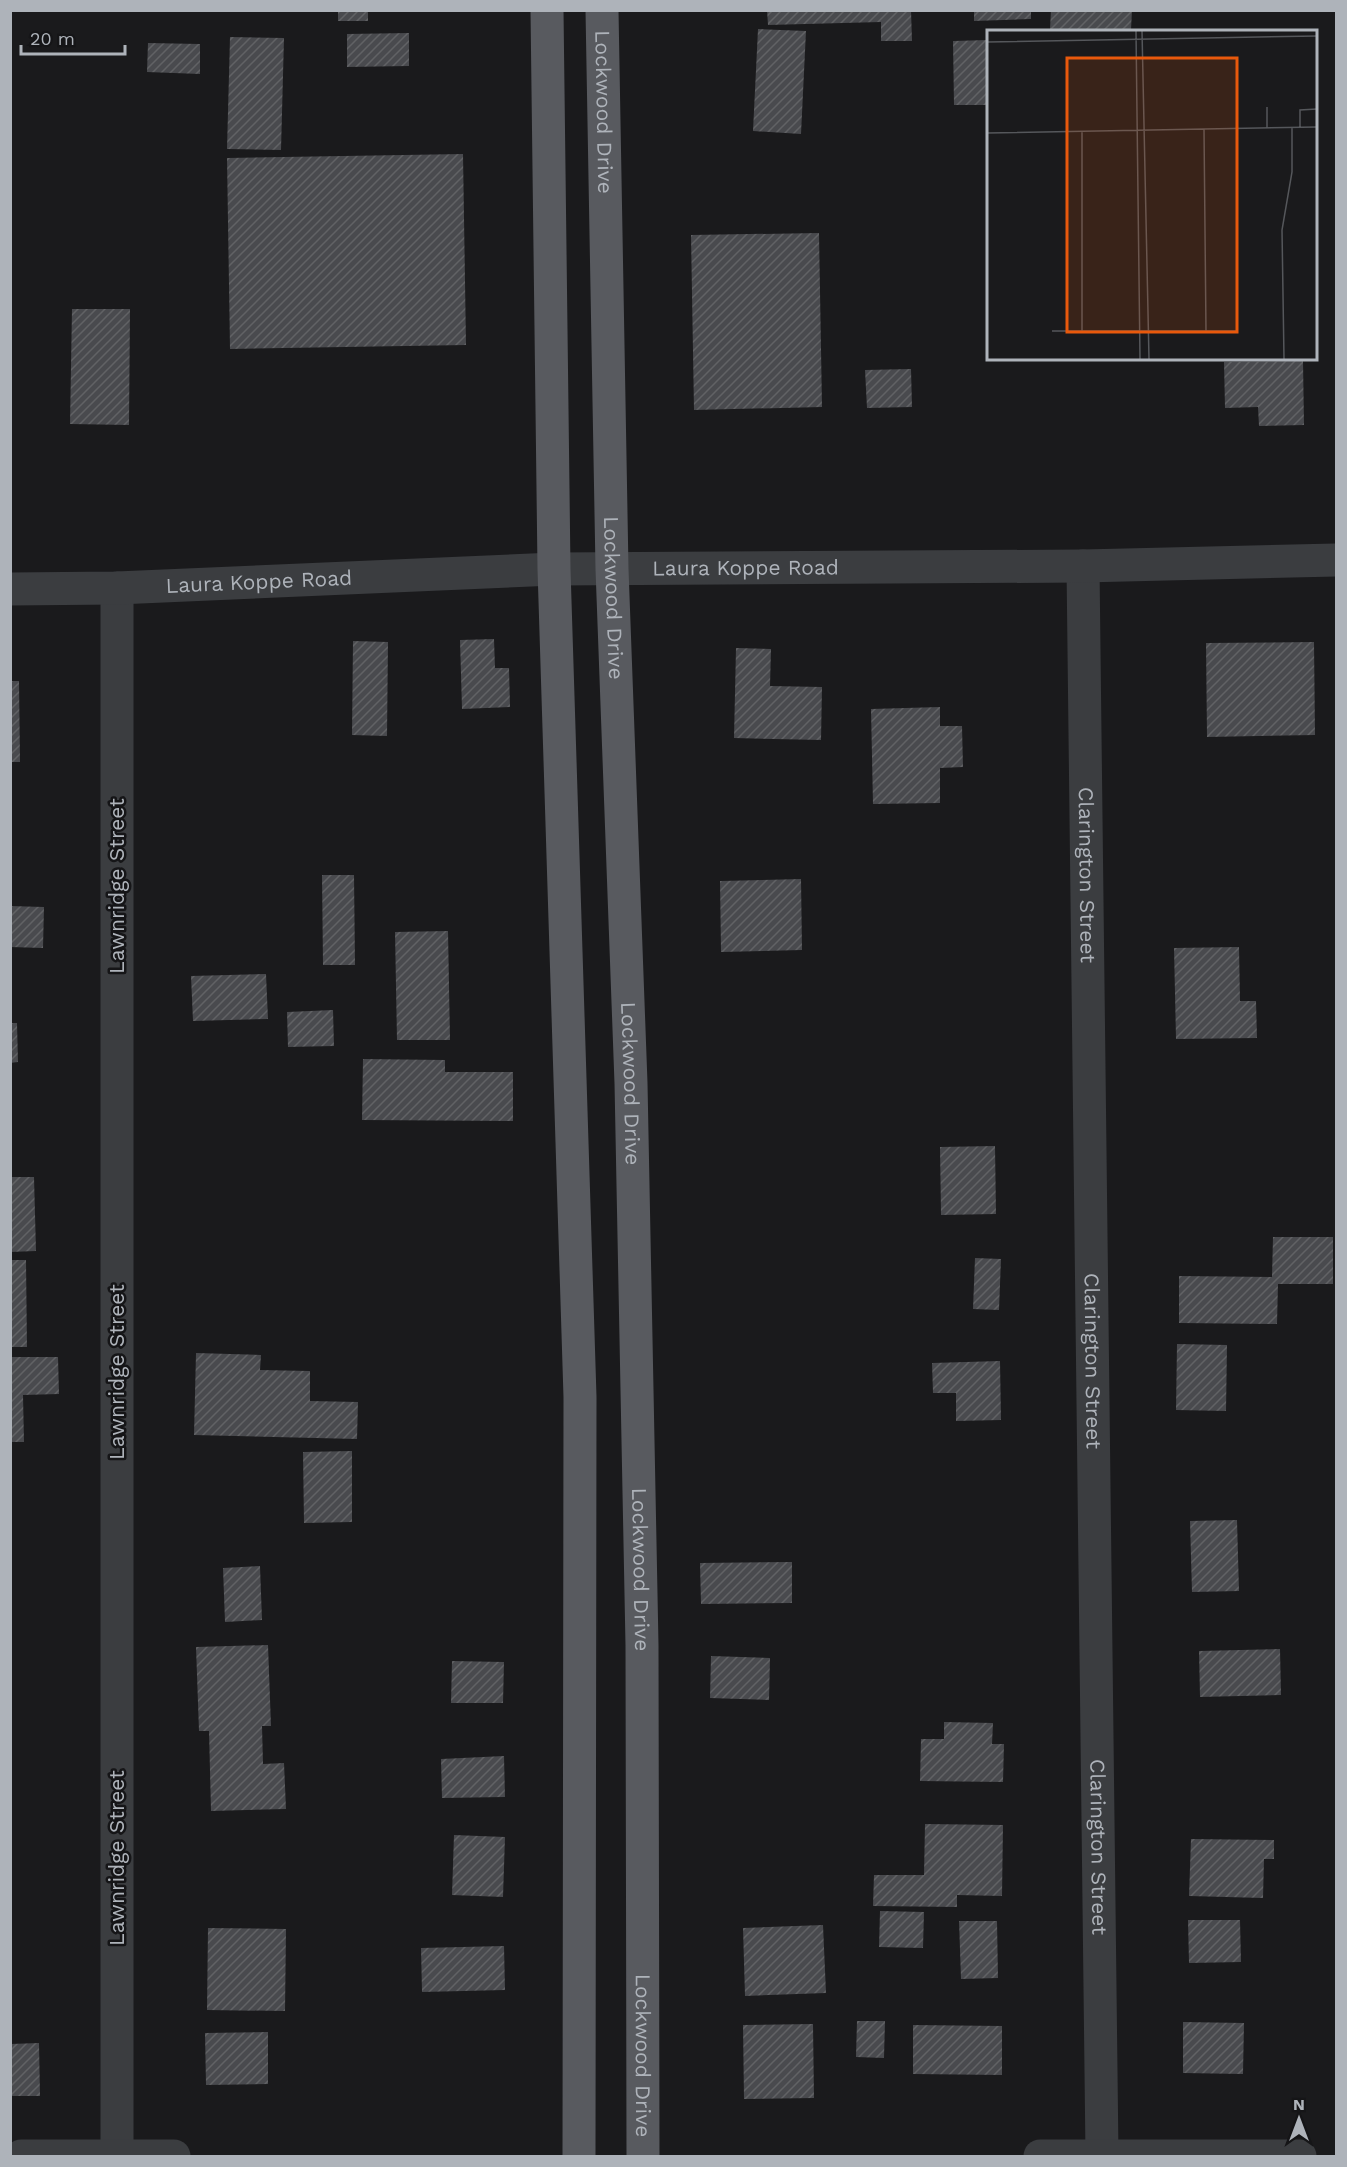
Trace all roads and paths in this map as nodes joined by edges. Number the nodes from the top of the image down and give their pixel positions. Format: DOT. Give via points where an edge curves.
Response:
graph roads {
  1 [pos="547,10"];
  2 [pos="602,10"];
  3 [pos="1336,560"];
  4 [pos="1083,566"];
  5 [pos="554,569"];
  6 [pos="612,569"];
  7 [pos="117,588"];
  8 [pos="10,589"];
  9 [pos="117,2155"];
  10 [pos="1102,2155"];
  11 [pos="21,2157"];
  12 [pos="174,2157"];
  13 [pos="579,2157"];
  14 [pos="643,2157"];
  15 [pos="1040,2157"];
  16 [pos="1300,2157"];
  1 -- 5 [label="main road"];
  2 -- 6 [label="main road, Lockwood Drive"];
  3 -- 4 [label="street, Laura Koppe Road"];
  4 -- 6 [label="street, Laura Koppe Road"];
  4 -- 10 [label="street, Clarington Street"];
  5 -- 6 [label="street, Laura Koppe Road"];
  5 -- 7 [label="street, Laura Koppe Road"];
  5 -- 13 [label="main road" via="580,1397"];
  6 -- 14 [label="main road, Lockwood Drive" via="631,1071 642,1610"];
  7 -- 8 [label="street, Laura Koppe Road"];
  7 -- 9 [label="street, Lawnridge Street"];
  9 -- 11 [label="street"];
  9 -- 12 [label="street"];
  10 -- 15 [label="street"];
  10 -- 16 [label="street"];
}
